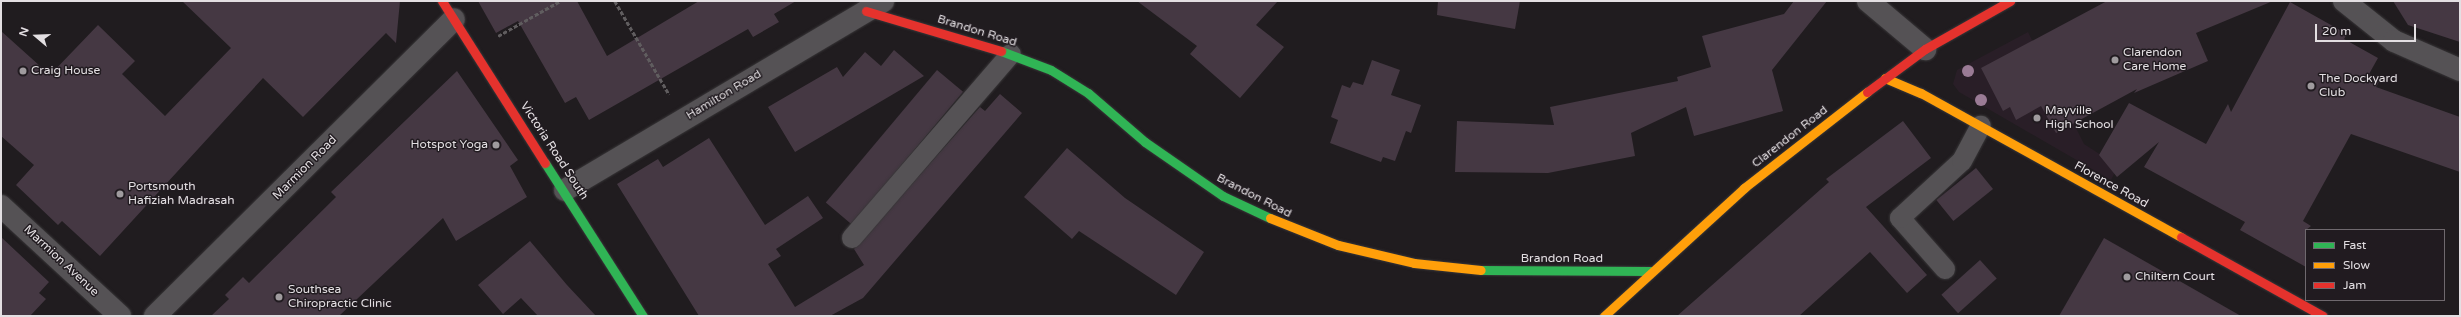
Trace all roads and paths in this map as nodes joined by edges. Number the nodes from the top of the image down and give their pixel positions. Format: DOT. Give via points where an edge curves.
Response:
graph roads {
  1 [pos="442,1"];
  2 [pos="560,1"];
  3 [pos="615,1"];
  4 [pos="1868,1"];
  5 [pos="2010,1"];
  6 [pos="2344,1"];
  7 [pos="874,6"];
  8 [pos="454,19"];
  9 [pos="474,50"];
  10 [pos="1925,50"];
  11 [pos="1011,54"];
  12 [pos="2460,70"];
  13 [pos="1885,78"];
  14 [pos="683,119"];
  15 [pos="1981,126"];
  16 [pos="565,190"];
  17 [pos="1,206"];
  18 [pos="852,238"];
  19 [pos="1945,269"];
  20 [pos="1650,271"];
  21 [pos="120,316"];
  22 [pos="155,316"];
  23 [pos="643,316"];
  24 [pos="1604,316"];
  25 [pos="2323,316"];
  1 -- 8 [label="street, Victoria Road South"];
  2 -- 9 [label="path"];
  3 -- 14 [label="path"];
  4 -- 10 [label="street"];
  5 -- 10 [label="street, Clarendon Road"];
  6 -- 12 [label="street" via="2394,41"];
  7 -- 11 [label="street, Brandon Road"];
  7 -- 14 [label="street, Hamilton Road"];
  8 -- 9 [label="street, Victoria Road South"];
  8 -- 22 [label="street, Marmion Road"];
  9 -- 16 [label="street, Victoria Road South"];
  10 -- 13 [label="street, Clarendon Road"];
  11 -- 18 [label="lane"];
  11 -- 20 [label="street, Brandon Road" via="1052,70 1088,93 1145,142 1223,196 1286,226 1338,245 1414,263 1479,270"];
  13 -- 15 [label="street, Florence Road"];
  13 -- 20 [label="street, Clarendon Road" via="1744,188"];
  14 -- 16 [label="street, Hamilton Road"];
  15 -- 19 [label="lane" via="1962,161 1900,218"];
  15 -- 25 [label="street, Florence Road"];
  16 -- 23 [label="street, Victoria Road South"];
  17 -- 21 [label="street, Marmion Avenue"];
  20 -- 24 [label="street, Clarendon Road"];
}
